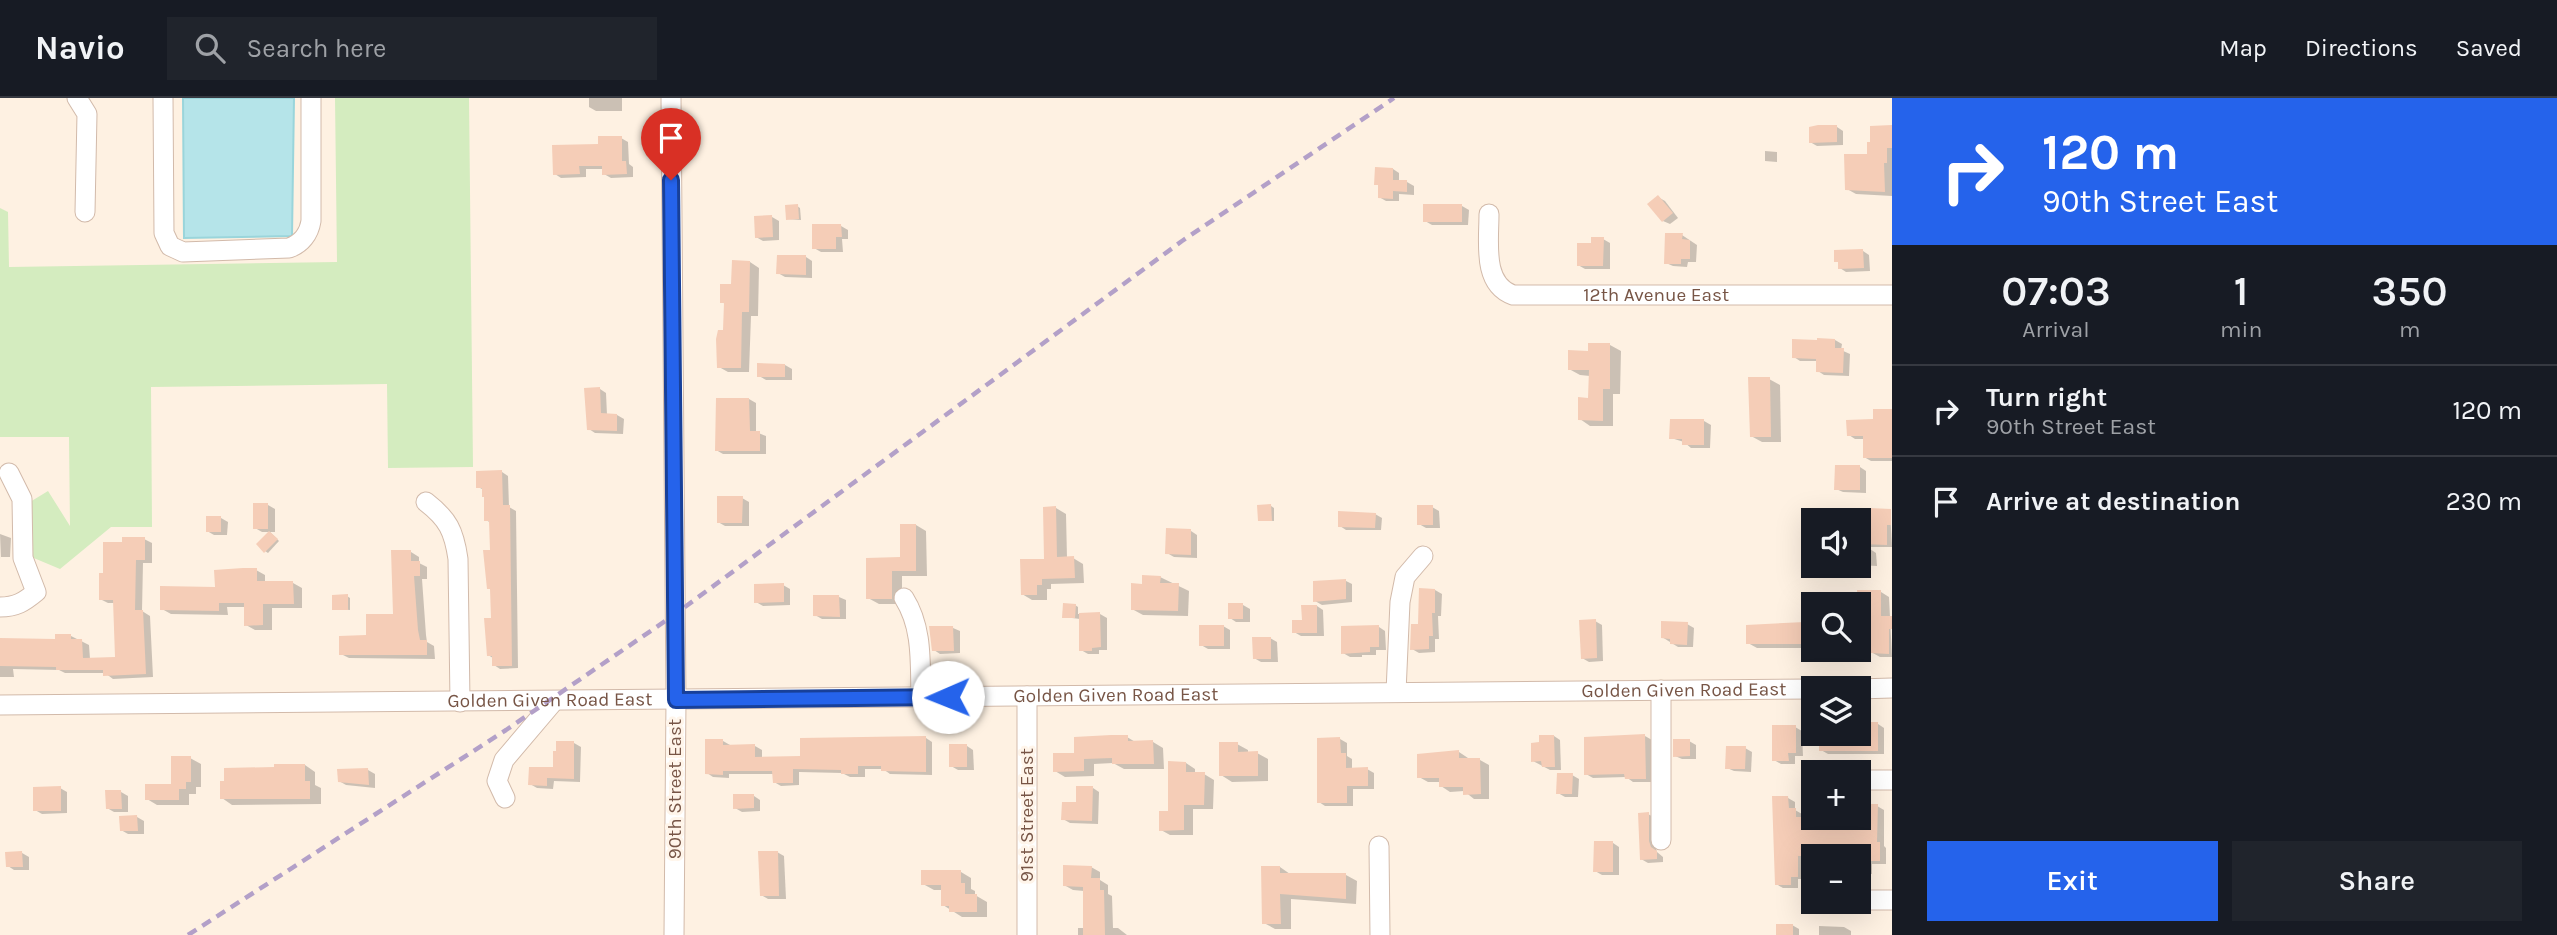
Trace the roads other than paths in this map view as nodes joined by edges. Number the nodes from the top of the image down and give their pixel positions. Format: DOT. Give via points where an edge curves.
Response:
graph roads {
  1 [pos="77,98"];
  2 [pos="163,98"];
  3 [pos="311,98"];
  4 [pos="671,98"];
  5 [pos="85,212"];
  6 [pos="1489,214"];
  7 [pos="1892,295"];
  8 [pos="9,473"];
  9 [pos="426,502"];
  10 [pos="1423,556"];
  11 [pos="904,598"];
  12 [pos="0,607"];
  13 [pos="1871,688"];
  14 [pos="1892,688"];
  15 [pos="1801,689"];
  16 [pos="1661,690"];
  17 [pos="1396,692"];
  18 [pos="1027,696"];
  19 [pos="921,697"];
  20 [pos="676,700"];
  21 [pos="554,701"];
  22 [pos="460,702"];
  23 [pos="0,705"];
  24 [pos="1871,780"];
  25 [pos="1892,780"];
  26 [pos="505,798"];
  27 [pos="1661,840"];
  28 [pos="1379,846"];
  29 [pos="1871,900"];
  30 [pos="1892,900"];
  31 [pos="674,935"];
  32 [pos="1027,935"];
  33 [pos="1380,935"];
  1 -- 5 [label="street" via="87,114"];
  2 -- 3 [label="street" via="164,233 170,246 190,252 289,248 301,242 311,221"];
  4 -- 20 [label="street, 90th Street East"];
  6 -- 7 [label="street, 12th Avenue East" via="1493,279 1513,295"];
  8 -- 12 [label="street" via="22,499 23,558 36,592 21,604"];
  9 -- 22 [label="street" via="447,523 457,552"];
  10 -- 17 [label="street" via="1405,577 1400,602"];
  11 -- 19 [label="street" via="918,631"];
  13 -- 14 [label="street"];
  15 -- 16 [label="street, Golden Given Road East"];
  16 -- 17 [label="street, Golden Given Road East"];
  16 -- 27 [label="street"];
  17 -- 18 [label="street, Golden Given Road East"];
  18 -- 19 [label="street, Golden Given Road East"];
  18 -- 32 [label="street, 91st Street East"];
  19 -- 20 [label="street, Golden Given Road East"];
  20 -- 21 [label="street, Golden Given Road East"];
  20 -- 31 [label="street, 90th Street East"];
  21 -- 22 [label="street, Golden Given Road East"];
  21 -- 26 [label="street" via="503,760 497,781"];
  22 -- 23 [label="street, Golden Given Road East"];
  24 -- 25 [label="street"];
  28 -- 33 [label="street"];
  29 -- 30 [label="street"];
}
